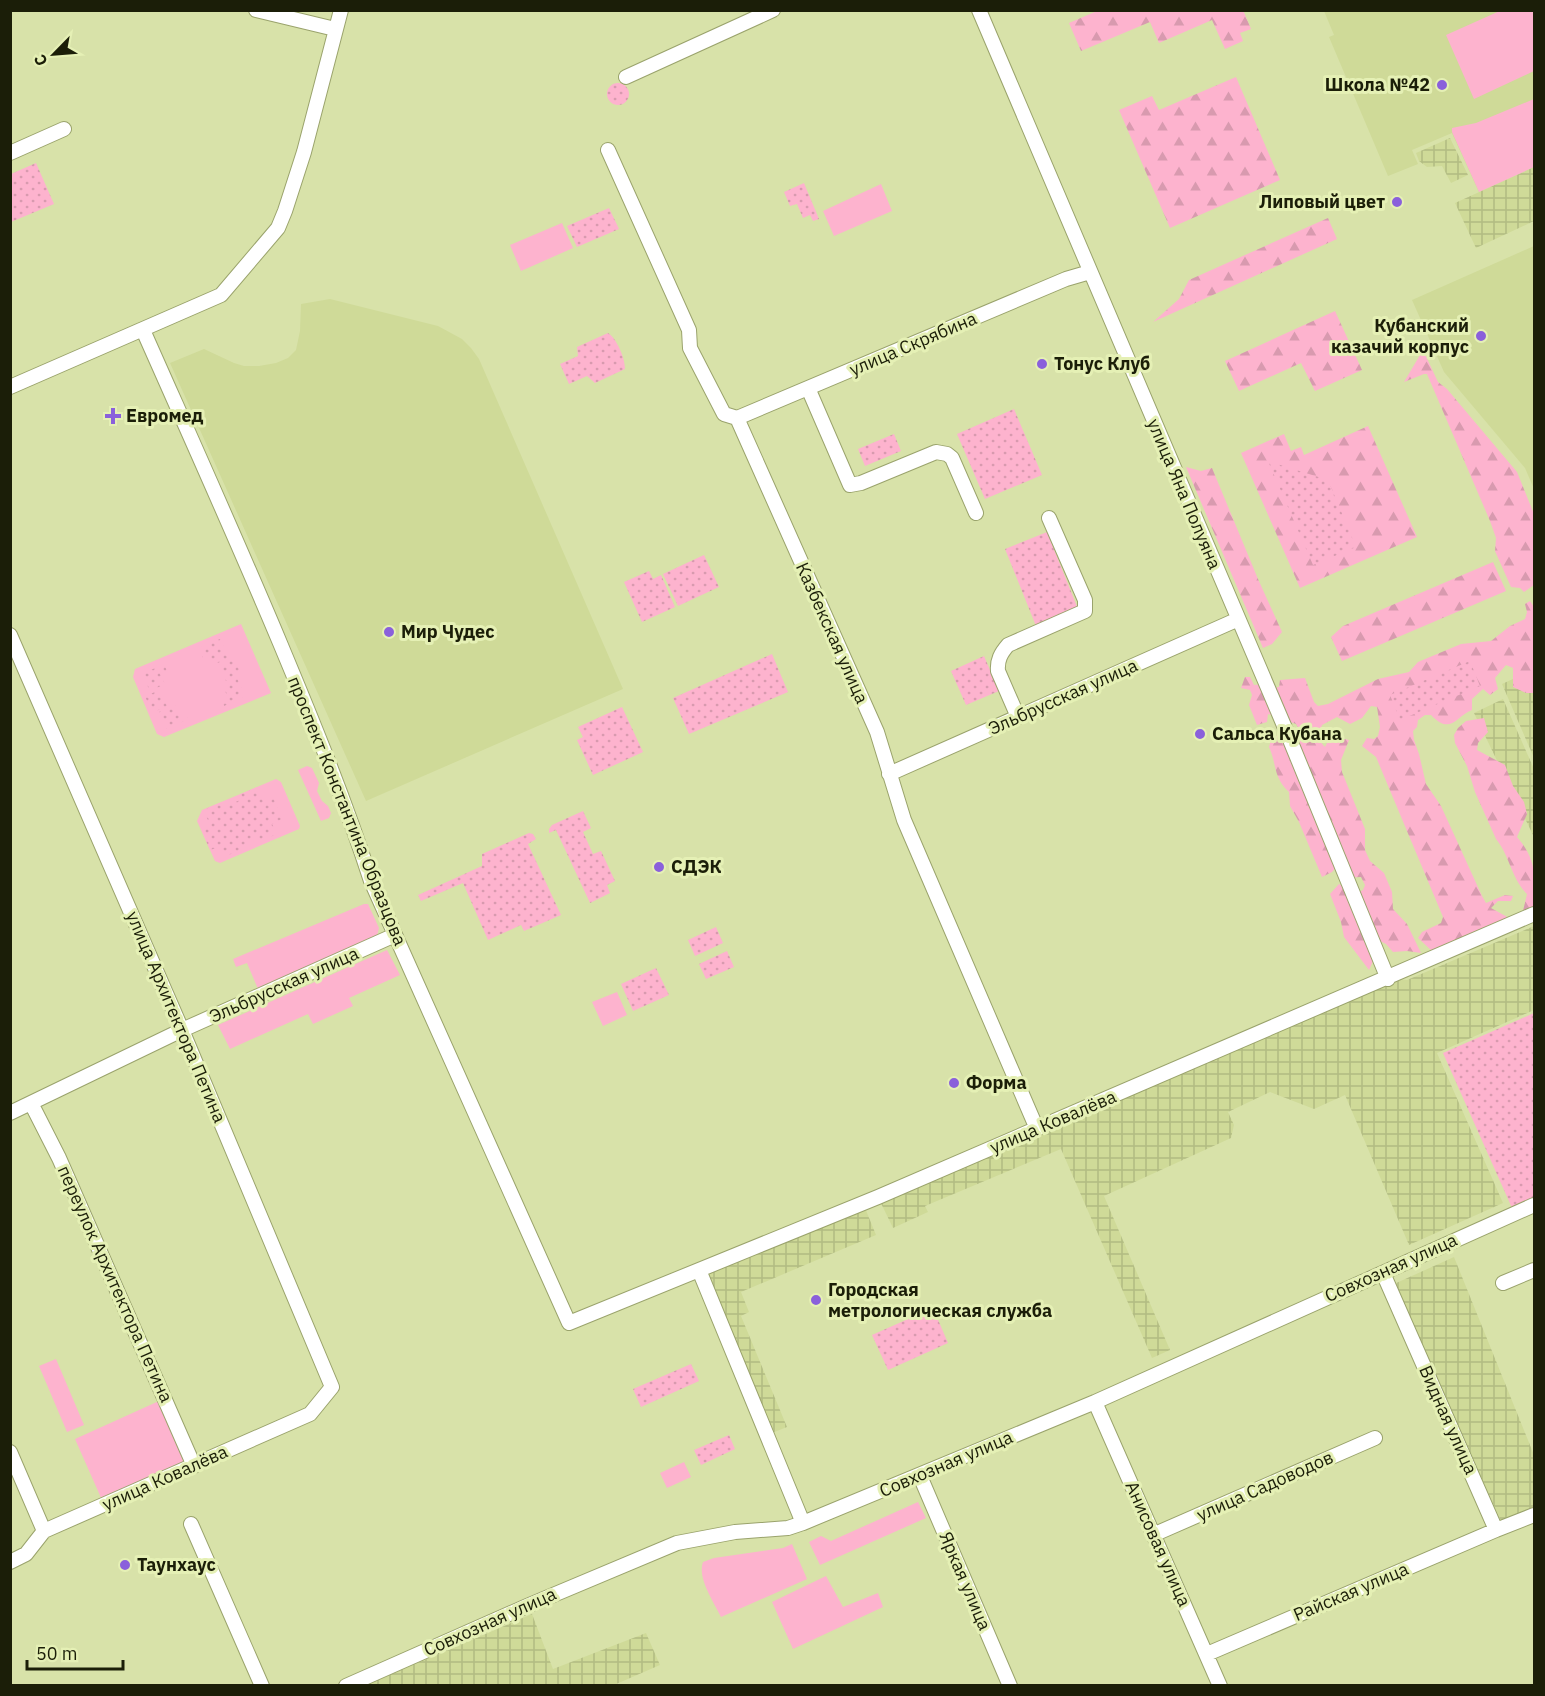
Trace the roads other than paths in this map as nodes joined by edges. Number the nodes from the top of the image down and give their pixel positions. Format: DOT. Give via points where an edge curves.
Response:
graph roads {
  1 [pos="256,10"];
  2 [pos="341,10"];
  3 [pos="773,10"];
  4 [pos="979,10"];
  5 [pos="335,29"];
  6 [pos="626,77"];
  7 [pos="64,129"];
  8 [pos="608,150"];
  9 [pos="10,153"];
  10 [pos="1090,272"];
  11 [pos="143,330"];
  12 [pos="10,387"];
  13 [pos="808,388"];
  14 [pos="737,418"];
  15 [pos="976,513"];
  16 [pos="1049,518"];
  17 [pos="1238,621"];
  18 [pos="10,636"];
  19 [pos="1018,717"];
  20 [pos="889,774"];
  21 [pos="1534,914"];
  22 [pos="395,936"];
  23 [pos="1388,979"];
  24 [pos="182,1030"];
  25 [pos="31,1103"];
  26 [pos="10,1113"];
  27 [pos="1037,1129"];
  28 [pos="1534,1204"];
  29 [pos="699,1270"];
  30 [pos="1534,1270"];
  31 [pos="1383,1273"];
  32 [pos="1503,1283"];
  33 [pos="569,1323"];
  34 [pos="323,1398"];
  35 [pos="1095,1402"];
  36 [pos="1375,1438"];
  37 [pos="10,1452"];
  38 [pos="194,1466"];
  39 [pos="920,1476"];
  40 [pos="1534,1515"];
  41 [pos="803,1523"];
  42 [pos="191,1524"];
  43 [pos="1496,1530"];
  44 [pos="44,1531"];
  45 [pos="1155,1534"];
  46 [pos="10,1562"];
  47 [pos="1207,1654"];
  48 [pos="262,1686"];
  49 [pos="346,1686"];
  50 [pos="1011,1686"];
  51 [pos="1220,1686"];
  1 -- 5 [label="street"];
  2 -- 5 [label="street"];
  3 -- 6 [label="street"];
  4 -- 10 [label="street, улица Яна Полуяна"];
  5 -- 11 [label="street" via="304,152 278,228 221,295"];
  7 -- 9 [label="street"];
  8 -- 14 [label="street, Казбекская улица" via="685,320 690,348 724,414"];
  10 -- 13 [label="street, улица Скрябина"];
  10 -- 17 [label="street, улица Яна Полуяна"];
  11 -- 12 [label="street"];
  11 -- 22 [label="street, проспект Константина Образцова" via="299,689 351,818 370,881"];
  13 -- 14 [label="street, улица Скрябина"];
  13 -- 15 [label="street" via="850,485 942,452 952,458"];
  14 -- 20 [label="street, Казбекская улица" via="876,732"];
  16 -- 19 [label="street" via="1085,600 1085,611 1004,650 998,671"];
  17 -- 19 [label="street, Эльбрусская улица"];
  17 -- 23 [label="street, улица Яна Полуяна"];
  18 -- 24 [label="street, улица Архитектора Петина"];
  19 -- 20 [label="street, Эльбрусская улица"];
  20 -- 27 [label="street, Казбекская улица" via="904,820"];
  21 -- 23 [label="street, улица Ковалёва"];
  22 -- 24 [label="street, Эльбрусская улица"];
  22 -- 33 [label="street, проспект Константина Образцова"];
  23 -- 27 [label="street, улица Ковалёва"];
  24 -- 25 [label="street, Эльбрусская улица"];
  24 -- 34 [label="street, улица Архитектора Петина" via="332,1387"];
  25 -- 26 [label="street, Эльбрусская улица"];
  25 -- 38 [label="street, переулок Архитектора Петина" via="59,1158"];
  27 -- 29 [label="street, улица Ковалёва"];
  28 -- 31 [label="street, Совхозная улица"];
  29 -- 33 [label="street, улица Ковалёва"];
  29 -- 41 [label="street"];
  30 -- 32 [label="street"];
  31 -- 35 [label="street, Совхозная улица"];
  31 -- 43 [label="street, Видная улица"];
  34 -- 38 [label="street, улица Ковалёва" via="310,1414"];
  35 -- 39 [label="street, Совхозная улица"];
  35 -- 45 [label="street, Анисовая улица"];
  36 -- 45 [label="street, улица Садоводов"];
  37 -- 44 [label="street"];
  38 -- 44 [label="street, улица Ковалёва"];
  39 -- 41 [label="street, Совхозная улица"];
  39 -- 50 [label="street, Яркая улица"];
  40 -- 43 [label="street"];
  41 -- 49 [label="street, Совхозная улица" via="677,1543"];
  42 -- 48 [label="street"];
  43 -- 47 [label="street, Райская улица"];
  44 -- 46 [label="street, улица Ковалёва" via="26,1554"];
  45 -- 47 [label="street, Анисовая улица"];
  47 -- 51 [label="street, Анисовая улица"];
}
